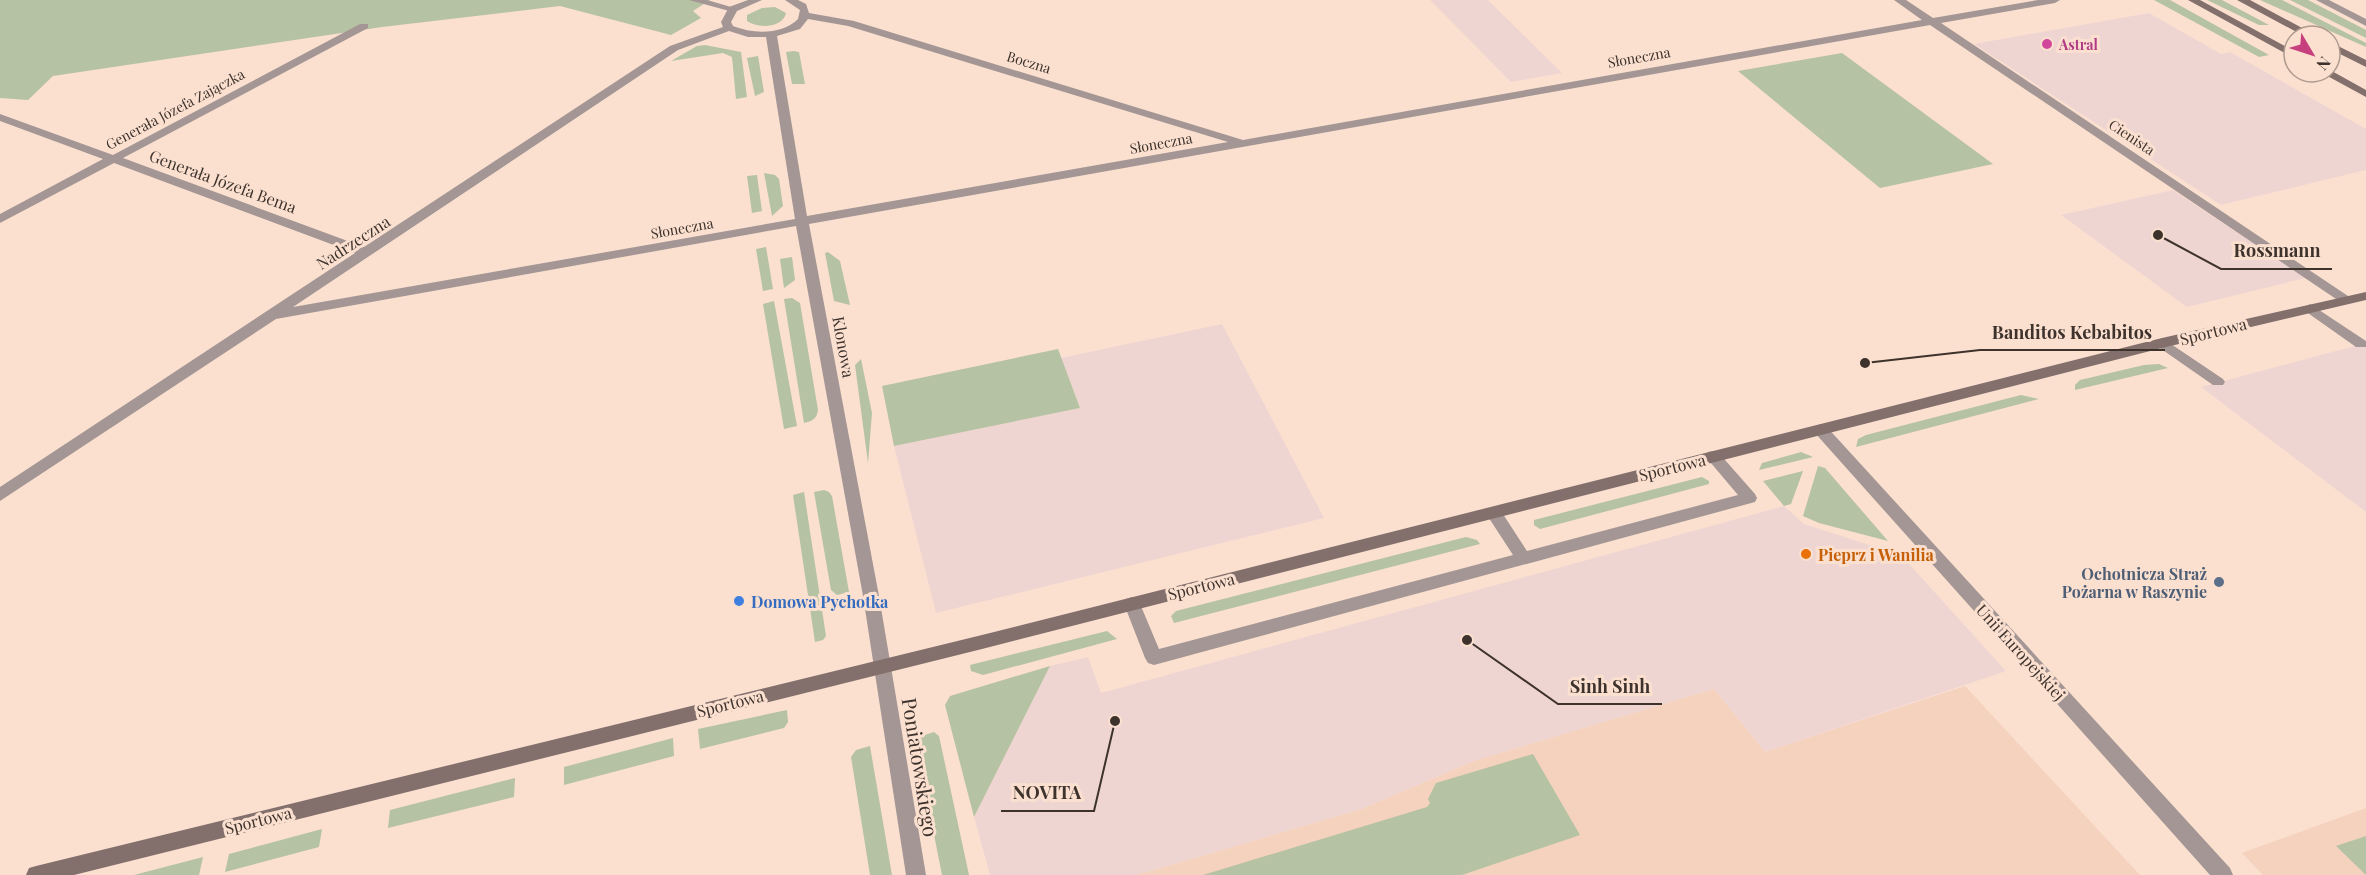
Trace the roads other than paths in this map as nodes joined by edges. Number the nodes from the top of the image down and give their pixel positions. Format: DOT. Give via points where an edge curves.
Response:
graph roads {
  1 [pos="694,0"];
  2 [pos="757,0"];
  3 [pos="790,0"];
  4 [pos="1899,0"];
  5 [pos="2055,0"];
  6 [pos="2193,0"];
  7 [pos="2242,0"];
  8 [pos="2321,0"];
  9 [pos="733,9"];
  10 [pos="805,15"];
  11 [pos="1929,21"];
  12 [pos="2366,23"];
  13 [pos="2289,24"];
  14 [pos="364,26"];
  15 [pos="729,28"];
  16 [pos="771,34"];
  17 [pos="2282,48"];
  18 [pos="2342,51"];
  19 [pos="2366,64"];
  20 [pos="2342,81"];
  21 [pos="2366,94"];
  22 [pos="0,117"];
  23 [pos="1242,143"];
  24 [pos="114,158"];
  25 [pos="0,219"];
  26 [pos="802,222"];
  27 [pos="367,253"];
  28 [pos="2366,296"];
  29 [pos="2347,300"];
  30 [pos="2310,308"];
  31 [pos="272,315"];
  32 [pos="2162,343"];
  33 [pos="2361,344"];
  34 [pos="2218,382"];
  35 [pos="1820,429"];
  36 [pos="1713,456"];
  37 [pos="0,495"];
  38 [pos="1493,512"];
  39 [pos="1523,558"];
  40 [pos="1132,604"];
  41 [pos="883,666"];
  42 [pos="36,875"];
  43 [pos="916,875"];
  44 [pos="2223,875"];
  1 -- 9 [label="street"];
  2 -- 9 [label="street"];
  3 -- 10 [label="street" via="802,6"];
  4 -- 11 [label="street, Cienista"];
  5 -- 11 [label="street, Słoneczna"];
  6 -- 17 [label="street"];
  7 -- 13 [label="street"];
  8 -- 12 [label="street"];
  9 -- 15 [label="street" via="726,22"];
  10 -- 16 [label="street" via="794,27"];
  10 -- 23 [label="street, Boczna" via="850,23"];
  11 -- 23 [label="street, Słoneczna"];
  11 -- 29 [label="street, Cienista"];
  14 -- 24 [label="street, Generała Józefa Zajączka"];
  15 -- 16 [label="street" via="746,35"];
  15 -- 27 [label="street, Nadrzeczna" via="674,48"];
  16 -- 26 [label="street, Klonowa"];
  18 -- 19 [label="street"];
  20 -- 21 [label="street"];
  22 -- 24 [label="street, Generała Józefa Bema"];
  23 -- 26 [label="street, Słoneczna"];
  24 -- 25 [label="street, Generała Józefa Zajączka"];
  24 -- 27 [label="street, Generała Józefa Bema"];
  26 -- 31 [label="street, Słoneczna"];
  26 -- 41 [label="street, Klonowa"];
  27 -- 31 [label="street, Nadrzeczna"];
  28 -- 29 [label="street, Sportowa"];
  29 -- 30 [label="street, Sportowa"];
  30 -- 32 [label="street, Sportowa"];
  30 -- 33 [label="street"];
  31 -- 37 [label="street, Nadrzeczna"];
  32 -- 34 [label="street"];
  32 -- 35 [label="street, Sportowa"];
  35 -- 36 [label="street, Sportowa"];
  35 -- 44 [label="street, Unii Europejskiej"];
  36 -- 38 [label="street, Sportowa"];
  36 -- 39 [label="street" via="1749,498"];
  38 -- 39 [label="street"];
  38 -- 40 [label="street, Sportowa"];
  39 -- 40 [label="street" via="1154,658"];
  40 -- 41 [label="street, Sportowa"];
  41 -- 42 [label="street, Sportowa"];
  41 -- 43 [label="street, Poniatowskiego"];
}
